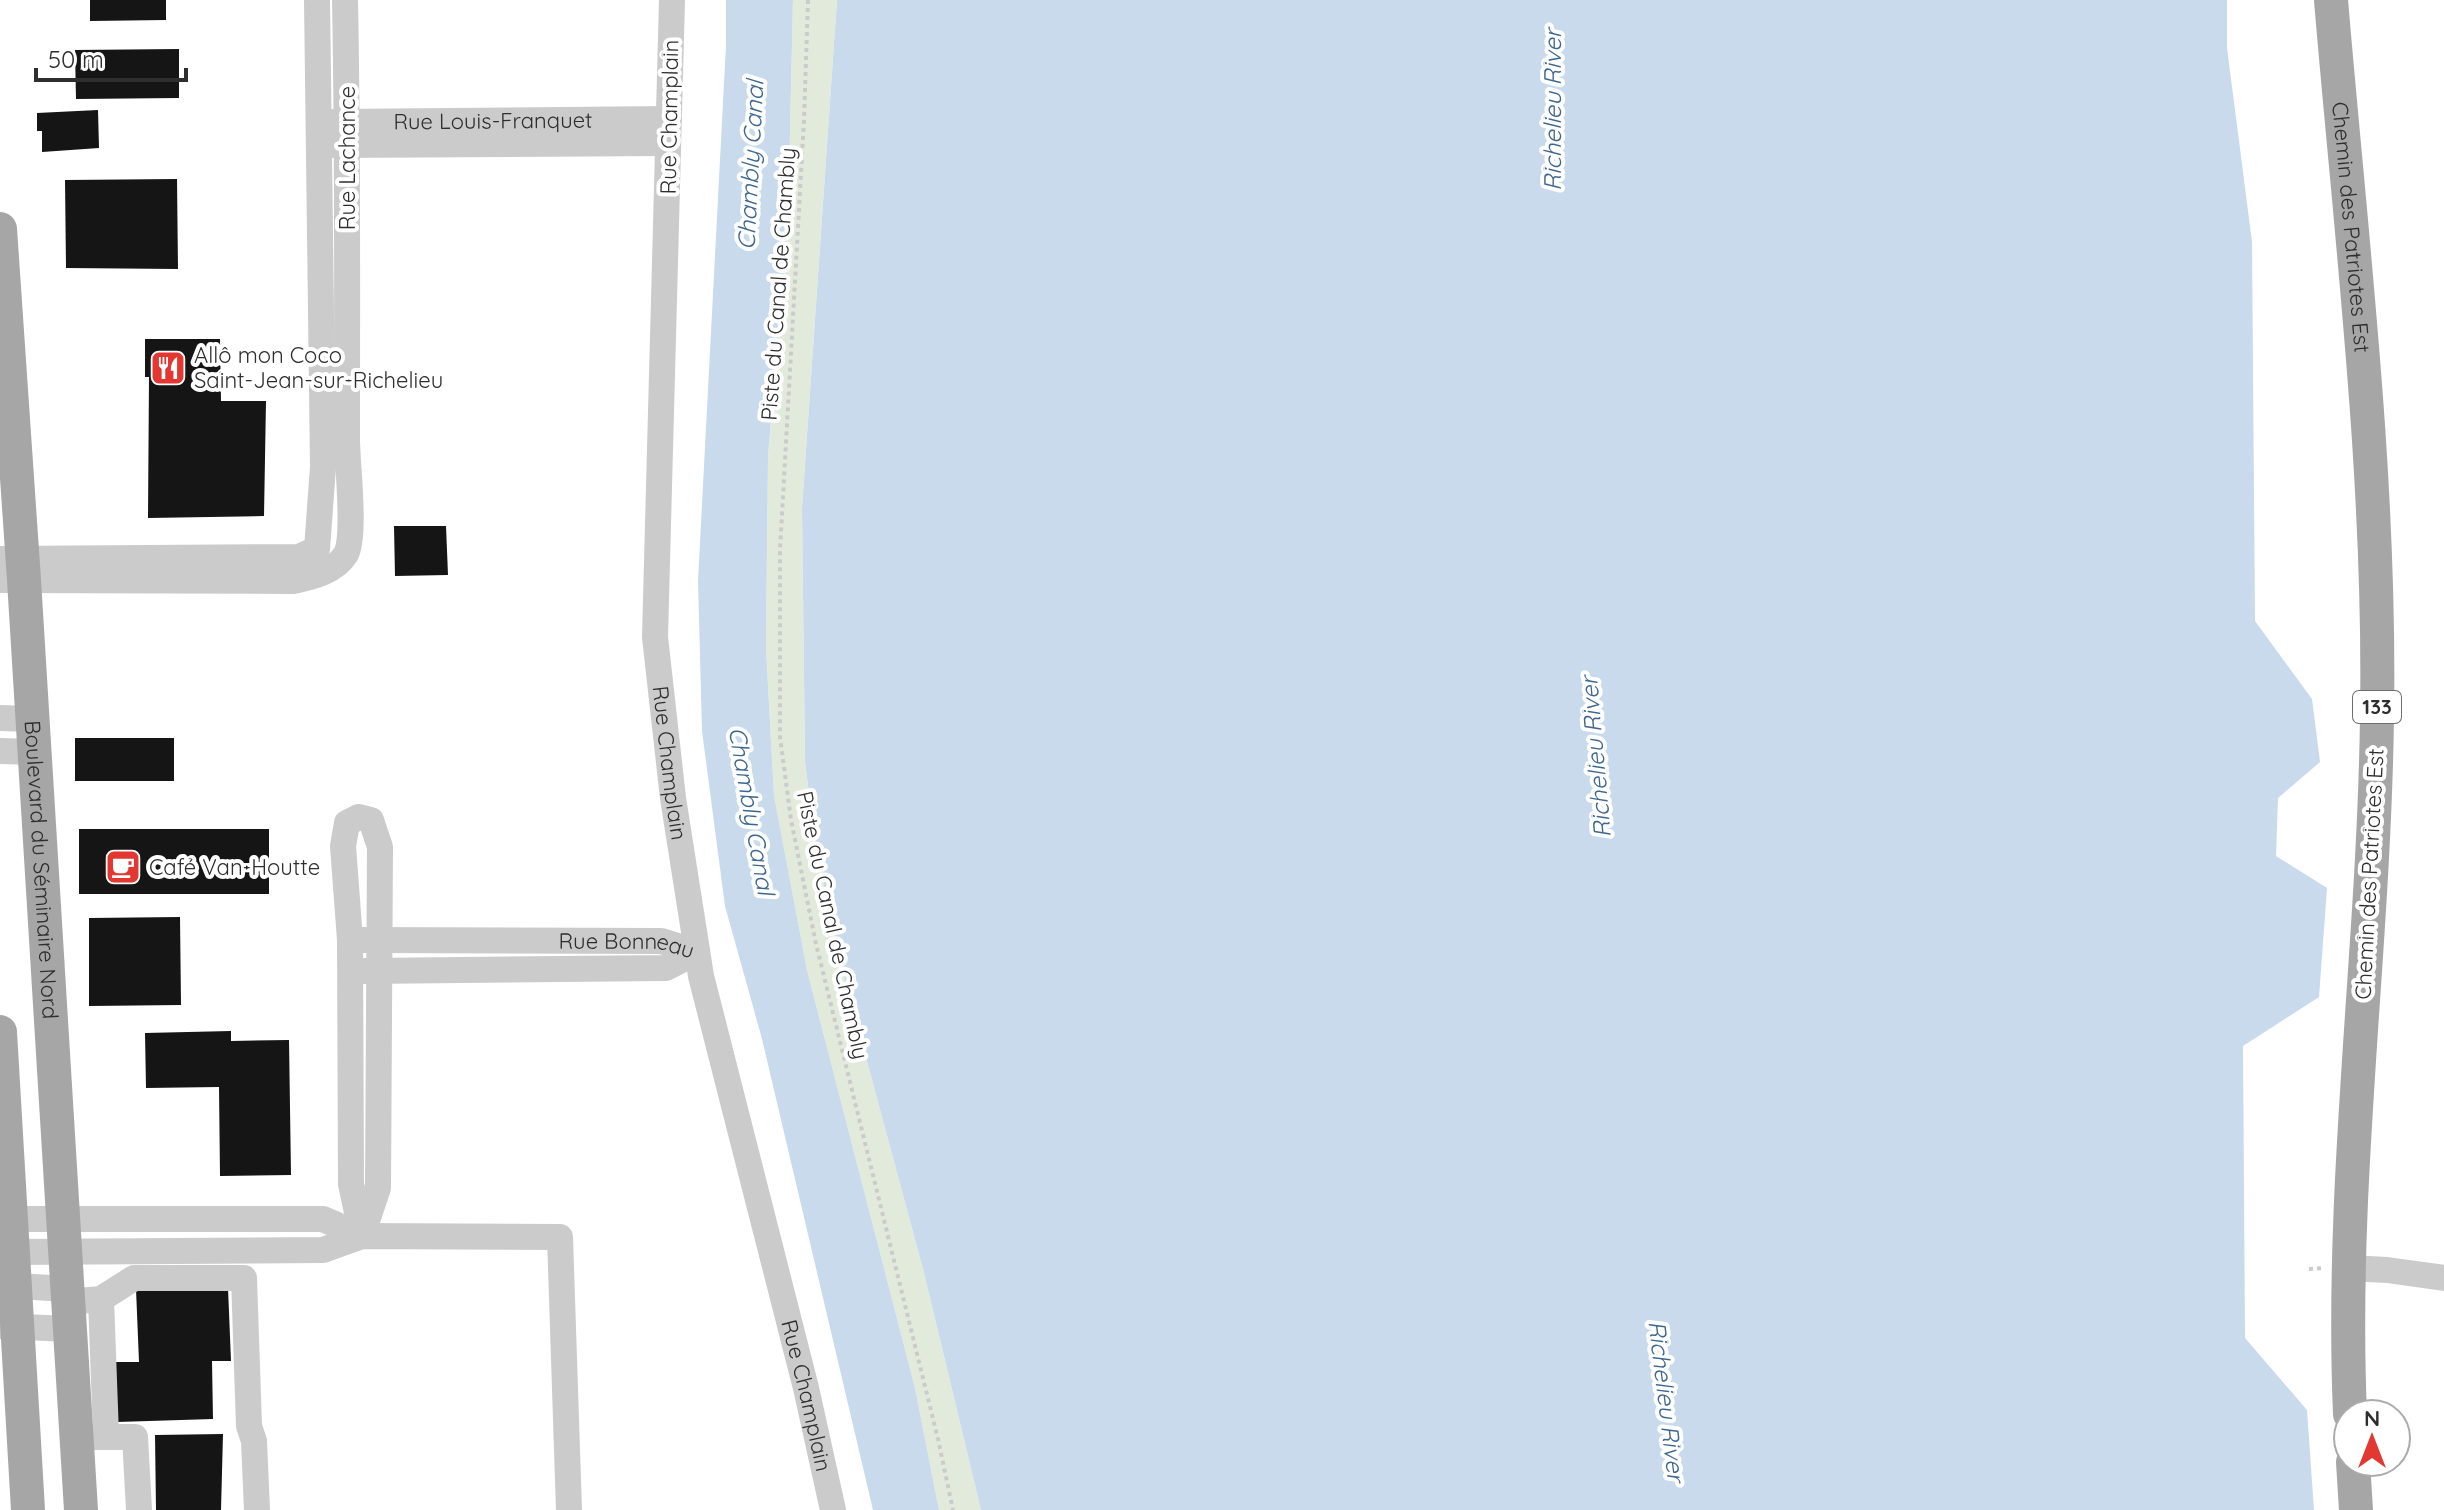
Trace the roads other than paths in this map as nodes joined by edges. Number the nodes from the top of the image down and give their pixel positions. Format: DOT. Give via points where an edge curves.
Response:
graph roads {
  1 [pos="672,0"];
  2 [pos="2331,0"];
  3 [pos="317,4"];
  4 [pos="345,4"];
  5 [pos="669,131"];
  6 [pos="348,133"];
  7 [pos="318,134"];
  8 [pos="0,229"];
  9 [pos="319,308"];
  10 [pos="347,309"];
  11 [pos="335,467"];
  12 [pos="317,549"];
  13 [pos="345,555"];
  14 [pos="113,569"];
  15 [pos="12,570"];
  16 [pos="22,730"];
  17 [pos="0,751"];
  18 [pos="350,940"];
  19 [pos="378,941"];
  20 [pos="697,952"];
  21 [pos="350,970"];
  22 [pos="380,971"];
  23 [pos="0,1032"];
  24 [pos="379,1084"];
  25 [pos="351,1086"];
  26 [pos="225,1219"];
  27 [pos="64,1236"];
  28 [pos="362,1236"];
  29 [pos="235,1251"];
  30 [pos="10,1260"];
  31 [pos="2349,1268"];
  32 [pos="244,1278"];
  33 [pos="2444,1278"];
  34 [pos="76,1305"];
  35 [pos="9,1327"];
  36 [pos="2350,1398"];
  37 [pos="91,1437"];
  38 [pos="2354,1478"];
  39 [pos="28,1510"];
  40 [pos="81,1510"];
  41 [pos="139,1510"];
  42 [pos="257,1510"];
  43 [pos="569,1510"];
  44 [pos="833,1510"];
  45 [pos="2356,1510"];
  1 -- 5 [label="street, Rue Champlain"];
  2 -- 31 [label="main road, Chemin des Patriotes Est / 133" via="2370,464 2378,624 2375,803"];
  3 -- 4 [label="street, Rue Lachance"];
  3 -- 7 [label="street, Rue Lachance"];
  4 -- 6 [label="street, Rue Lachance"];
  5 -- 6 [label="street, Rue Louis-Franquet"];
  5 -- 20 [label="street, Rue Champlain" via="655,637"];
  6 -- 7 [label="street, Rue Louis-Franquet"];
  6 -- 10 [label="street, Rue Lachance"];
  7 -- 9 [label="street, Rue Lachance"];
  8 -- 15 [label="main road, Boulevard du Séminaire Nord"];
  9 -- 10 [label="street"];
  9 -- 11 [label="street, Rue Lachance"];
  10 -- 11 [label="street, Rue Lachance"];
  11 -- 12 [label="street, Rue Lachance"];
  11 -- 13 [label="street, Rue Lachance" via="350,534"];
  12 -- 13 [label="street"];
  12 -- 14 [label="street" via="299,557"];
  13 -- 14 [label="street" via="324,573 293,581"];
  14 -- 15 [label="street"];
  15 -- 16 [label="main road, Boulevard du Séminaire Nord"];
  16 -- 17 [label="street"];
  16 -- 27 [label="main road, Boulevard du Séminaire Nord"];
  18 -- 19 [label="street, Rue Bonneau"];
  18 -- 19 [label="street" via="343,846 347,823 359,817 371,820 380,847"];
  18 -- 21 [label="street"];
  19 -- 20 [label="street, Rue Bonneau" via="661,941"];
  19 -- 22 [label="street"];
  20 -- 22 [label="street, Rue Bonneau" via="666,968"];
  20 -- 44 [label="street, Rue Champlain"];
  21 -- 22 [label="street, Rue Bonneau"];
  21 -- 25 [label="street"];
  22 -- 24 [label="street"];
  23 -- 30 [label="main road"];
  24 -- 25 [label="street"];
  24 -- 28 [label="street" via="378,1188"];
  25 -- 28 [label="street" via="351,1184"];
  26 -- 27 [label="street"];
  26 -- 28 [label="street" via="323,1219"];
  26 -- 29 [label="street"];
  27 -- 29 [label="street"];
  27 -- 30 [label="street"];
  27 -- 34 [label="main road, Boulevard du Séminaire Nord"];
  28 -- 29 [label="street" via="323,1250"];
  28 -- 43 [label="street" via="560,1237"];
  29 -- 32 [label="street"];
  30 -- 34 [label="street"];
  30 -- 35 [label="main road"];
  31 -- 33 [label="street"];
  31 -- 36 [label="main road, Chemin des Patriotes Est / 133"];
  32 -- 34 [label="street" via="134,1278"];
  32 -- 42 [label="street"];
  34 -- 35 [label="street"];
  34 -- 37 [label="main road, Boulevard du Séminaire Nord"];
  35 -- 39 [label="main road"];
  37 -- 40 [label="main road, Boulevard du Séminaire Nord"];
  37 -- 41 [label="street" via="135,1437"];
  38 -- 45 [label="main road"];
}
